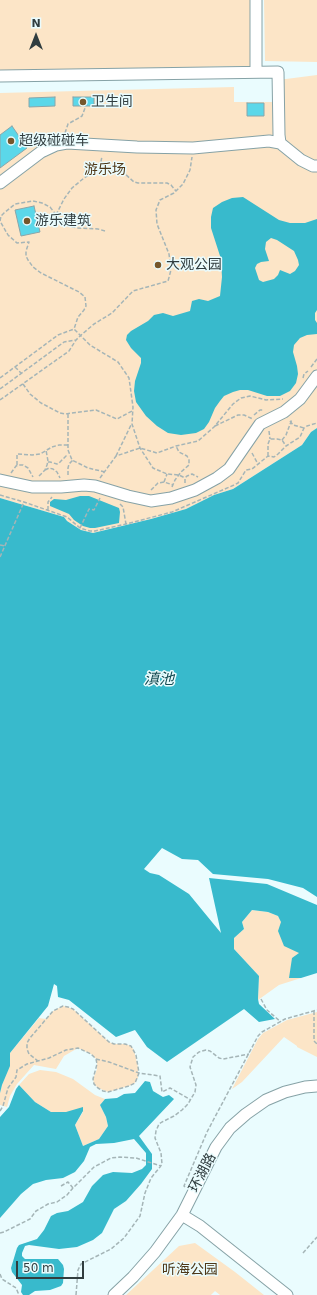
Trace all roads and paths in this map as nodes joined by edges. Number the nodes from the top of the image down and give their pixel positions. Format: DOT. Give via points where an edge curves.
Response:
graph roads {
  1 [pos="256,0"];
  2 [pos="256,72"];
  3 [pos="0,76"];
  4 [pos="85,108"];
  5 [pos="67,143"];
  6 [pos="280,143"];
  7 [pos="104,145"];
  8 [pos="193,148"];
  9 [pos="317,166"];
  10 [pos="97,170"];
  11 [pos="0,183"];
  12 [pos="176,191"];
  13 [pos="56,215"];
  14 [pos="105,231"];
  15 [pos="74,329"];
  16 [pos="80,336"];
  17 [pos="76,340"];
  18 [pos="15,367"];
  19 [pos="0,374"];
  20 [pos="21,374"];
  21 [pos="317,376"];
  22 [pos="1,378"];
  23 [pos="23,383"];
  24 [pos="0,389"];
  25 [pos="0,400"];
  26 [pos="295,404"];
  27 [pos="132,411"];
  28 [pos="68,414"];
  29 [pos="288,415"];
  30 [pos="290,422"];
  31 [pos="132,424"];
  32 [pos="260,424"];
  33 [pos="214,427"];
  34 [pos="304,428"];
  35 [pos="282,440"];
  36 [pos="68,445"];
  37 [pos="176,446"];
  38 [pos="246,446"];
  39 [pos="286,446"];
  40 [pos="140,448"];
  41 [pos="46,450"];
  42 [pos="69,455"];
  43 [pos="116,456"];
  44 [pos="268,456"];
  45 [pos="73,460"];
  46 [pos="48,462"];
  47 [pos="258,464"];
  48 [pos="18,465"];
  49 [pos="45,470"];
  50 [pos="105,472"];
  51 [pos="167,474"];
  52 [pos="68,475"];
  53 [pos="179,475"];
  54 [pos="4,477"];
  55 [pos="185,478"];
  56 [pos="164,482"];
  57 [pos="33,483"];
  58 [pos="95,486"];
  59 [pos="173,486"];
  60 [pos="58,492"];
  61 [pos="171,498"];
  62 [pos="104,499"];
  63 [pos="139,499"];
  64 [pos="24,502"];
  65 [pos="116,503"];
  66 [pos="48,510"];
  67 [pos="126,524"];
  68 [pos="80,528"];
  69 [pos="0,545"];
  70 [pos="5,546"];
  71 [pos="0,557"];
  72 [pos="261,999"];
  73 [pos="316,1011"];
  74 [pos="281,1022"];
  75 [pos="317,1044"];
  76 [pos="249,1054"];
  77 [pos="96,1059"];
  78 [pos="38,1061"];
  79 [pos="139,1073"];
  80 [pos="317,1086"];
  81 [pos="191,1100"];
  82 [pos="0,1111"];
  83 [pos="161,1166"];
  84 [pos="61,1186"];
  85 [pos="184,1186"];
  86 [pos="73,1188"];
  87 [pos="182,1215"];
  88 [pos="0,1233"];
  89 [pos="317,1237"];
  90 [pos="303,1253"];
  91 [pos="0,1274"];
  92 [pos="19,1295"];
  93 [pos="76,1295"];
  94 [pos="114,1295"];
  95 [pos="287,1295"];
  1 -- 2 [label="street"];
  2 -- 3 [label="street"];
  2 -- 6 [label="street" via="278,72"];
  4 -- 5 [label="path" via="82,116 68,124 65,131"];
  5 -- 7 [label="street"];
  5 -- 11 [label="street" via="41,152"];
  6 -- 8 [label="street" via="269,141"];
  6 -- 9 [label="street" via="301,160"];
  7 -- 8 [label="street"];
  7 -- 10 [label="path" via="100,167"];
  8 -- 12 [label="path" via="190,170 184,184"];
  10 -- 12 [label="path" via="124,173 138,183 167,183"];
  10 -- 13 [label="path" via="72,188"];
  12 -- 16 [label="path" via="160,200 156,210 157,224 169,254 171,270 168,281 132,291 112,313"];
  13 -- 14 [label="path" via="68,226 98,228"];
  13 -- 15 [label="path" via="50,207 33,201 15,204 1,216 0,221 8,235 17,243 29,242 26,256 33,267 85,297 86,306 78,317"];
  15 -- 16 [label="path"];
  15 -- 18 [label="path" via="58,335"];
  16 -- 17 [label="path"];
  16 -- 27 [label="path" via="118,362 129,378"];
  17 -- 20 [label="path" via="64,342"];
  17 -- 23 [label="path" via="68,351"];
  18 -- 20 [label="path"];
  18 -- 22 [label="path"];
  19 -- 22 [label="path"];
  20 -- 24 [label="path"];
  21 -- 26 [label="street"];
  23 -- 25 [label="path"];
  23 -- 28 [label="path" via="40,403"];
  26 -- 29 [label="street"];
  26 -- 33 [label="path" via="288,399 266,400 250,396 241,398"];
  27 -- 28 [label="path" via="117,419 96,410"];
  27 -- 31 [label="path"];
  28 -- 36 [label="path"];
  29 -- 30 [label="path"];
  29 -- 30 [label="path"];
  29 -- 32 [label="street"];
  30 -- 34 [label="path" via="293,426"];
  30 -- 35 [label="path"];
  31 -- 40 [label="path"];
  31 -- 43 [label="path"];
  32 -- 33 [label="path" via="257,420 238,415"];
  32 -- 38 [label="street"];
  33 -- 37 [label="path" via="198,441"];
  35 -- 39 [label="path"];
  35 -- 44 [label="path" via="269,441"];
  36 -- 41 [label="path"];
  36 -- 42 [label="path"];
  37 -- 40 [label="path" via="157,453"];
  37 -- 53 [label="path" via="189,460 189,464"];
  38 -- 47 [label="path"];
  38 -- 61 [label="street" via="229,469 217,478 195,490"];
  40 -- 43 [label="path"];
  40 -- 51 [label="path" via="153,468"];
  41 -- 46 [label="path"];
  41 -- 48 [label="path" via="40,454 17,454"];
  42 -- 45 [label="path"];
  42 -- 46 [label="path" via="57,464"];
  43 -- 50 [label="path"];
  45 -- 50 [label="path" via="88,468"];
  45 -- 52 [label="path" via="69,464"];
  46 -- 49 [label="path"];
  48 -- 54 [label="path"];
  48 -- 57 [label="path" via="28,468"];
  49 -- 57 [label="path"];
  49 -- 60 [label="path" via="53,469 60,476"];
  50 -- 58 [label="path"];
  51 -- 53 [label="path"];
  51 -- 56 [label="path"];
  53 -- 55 [label="path"];
  53 -- 59 [label="path"];
  54 -- 57 [label="street"];
  56 -- 59 [label="path"];
  56 -- 63 [label="path" via="158,483"];
  57 -- 60 [label="street"];
  58 -- 60 [label="street" via="84,485"];
  58 -- 63 [label="street"];
  59 -- 61 [label="path"];
  60 -- 66 [label="path" via="50,498"];
  61 -- 63 [label="street" via="151,501"];
  62 -- 68 [label="path" via="101,496 94,510 89,509"];
  64 -- 70 [label="path"];
  65 -- 67 [label="path" via="123,508"];
  69 -- 70 [label="path"];
  70 -- 71 [label="path"];
  72 -- 74 [label="path" via="267,1010"];
  73 -- 74 [label="path"];
  73 -- 75 [label="path" via="314,1041"];
  74 -- 76 [label="path" via="262,1032"];
  76 -- 81 [label="path" via="223,1059 206,1050 195,1054 190,1068 196,1085"];
  76 -- 85 [label="path" via="207,1132"];
  77 -- 78 [label="path" via="78,1048"];
  77 -- 79 [label="path"];
  77 -- 79 [label="path" via="94,1084 103,1091 129,1086 135,1083"];
  78 -- 79 [label="path" via="29,1054 27,1043 53,1011 63,1006 73,1009 109,1042 131,1046 136,1055"];
  78 -- 82 [label="path" via="18,1070"];
  79 -- 81 [label="path" via="160,1076 162,1092 170,1088"];
  80 -- 87 [label="street, 环湖路" via="285,1092 266,1100 230,1128 216,1147"];
  81 -- 83 [label="path" via="182,1110 159,1124 155,1138"];
  83 -- 86 [label="path" via="136,1158 111,1158 94,1167"];
  83 -- 93 [label="path" via="151,1178 140,1216 124,1238 111,1249 81,1264 78,1270"];
  84 -- 86 [label="path" via="68,1182"];
  86 -- 88 [label="path" via="57,1202 36,1211 30,1219"];
  87 -- 94 [label="street, 环湖路" via="155,1252"];
  87 -- 95 [label="street" via="200,1226"];
  89 -- 90 [label="path"];
  91 -- 92 [label="path" via="2,1279 16,1288"];
}
